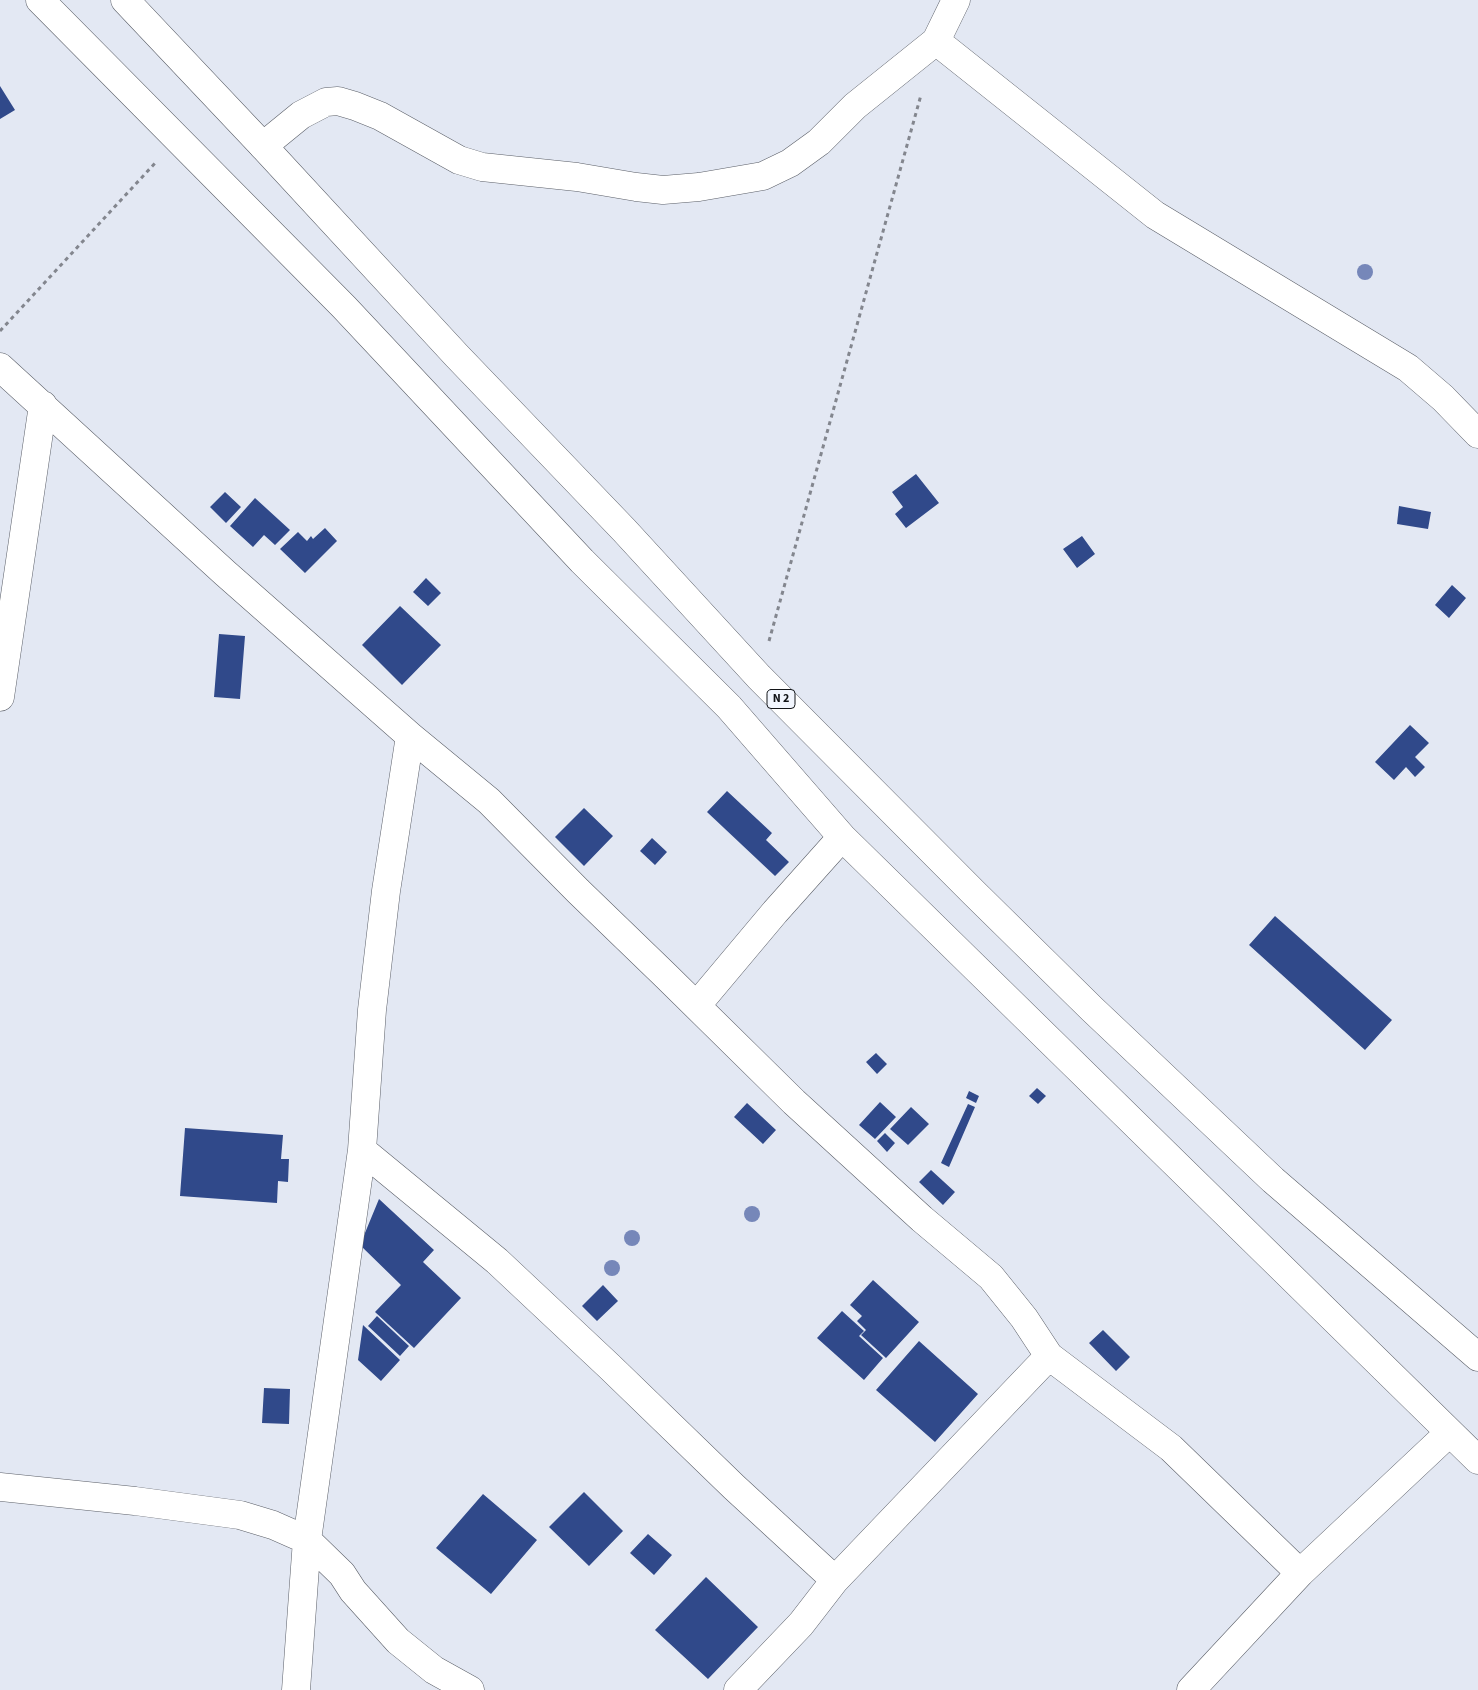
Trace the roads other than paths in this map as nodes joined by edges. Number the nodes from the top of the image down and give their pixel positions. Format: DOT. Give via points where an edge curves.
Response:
graph roads {
  1 [pos="40,0"];
  2 [pos="125,0"];
  3 [pos="956,0"];
  4 [pos="936,41"];
  5 [pos="263,146"];
  6 [pos="0,367"];
  7 [pos="43,405"];
  8 [pos="1478,434"];
  9 [pos="0,697"];
  10 [pos="410,736"];
  11 [pos="842,837"];
  12 [pos="697,1005"];
  13 [pos="362,1150"];
  14 [pos="1049,1356"];
  15 [pos="1478,1357"];
  16 [pos="1449,1433"];
  17 [pos="1478,1460"];
  18 [pos="0,1487"];
  19 [pos="307,1540"];
  20 [pos="1300,1573"];
  21 [pos="836,1580"];
  22 [pos="296,1690"];
  23 [pos="470,1690"];
  24 [pos="738,1690"];
  25 [pos="1191,1690"];
  1 -- 11 [label="street" via="344,307 582,561 729,707"];
  2 -- 5 [label="street, N 2"];
  3 -- 4 [label="street"];
  4 -- 5 [label="street" via="790,163 763,176 699,188 663,190 482,167 459,160 380,116 338,101 326,102 301,115"];
  4 -- 8 [label="street" via="1155,216 1408,368"];
  5 -- 15 [label="street, N 2" via="760,676 981,900 1273,1180"];
  6 -- 7 [label="street"];
  7 -- 9 [label="street"];
  7 -- 10 [label="street" via="225,573"];
  10 -- 12 [label="street" via="489,801"];
  10 -- 13 [label="street" via="373,1000"];
  11 -- 12 [label="street"];
  11 -- 16 [label="street"];
  12 -- 14 [label="street" via="794,1102 991,1277"];
  13 -- 19 [label="street"];
  13 -- 21 [label="street" via="497,1261"];
  14 -- 20 [label="street" via="1171,1448"];
  14 -- 21 [label="street"];
  16 -- 17 [label="street"];
  16 -- 20 [label="street"];
  18 -- 19 [label="street" via="240,1514"];
  19 -- 22 [label="street"];
  19 -- 23 [label="street" via="342,1574 398,1641 434,1670"];
  20 -- 25 [label="street"];
  21 -- 24 [label="street" via="801,1624"];
}
